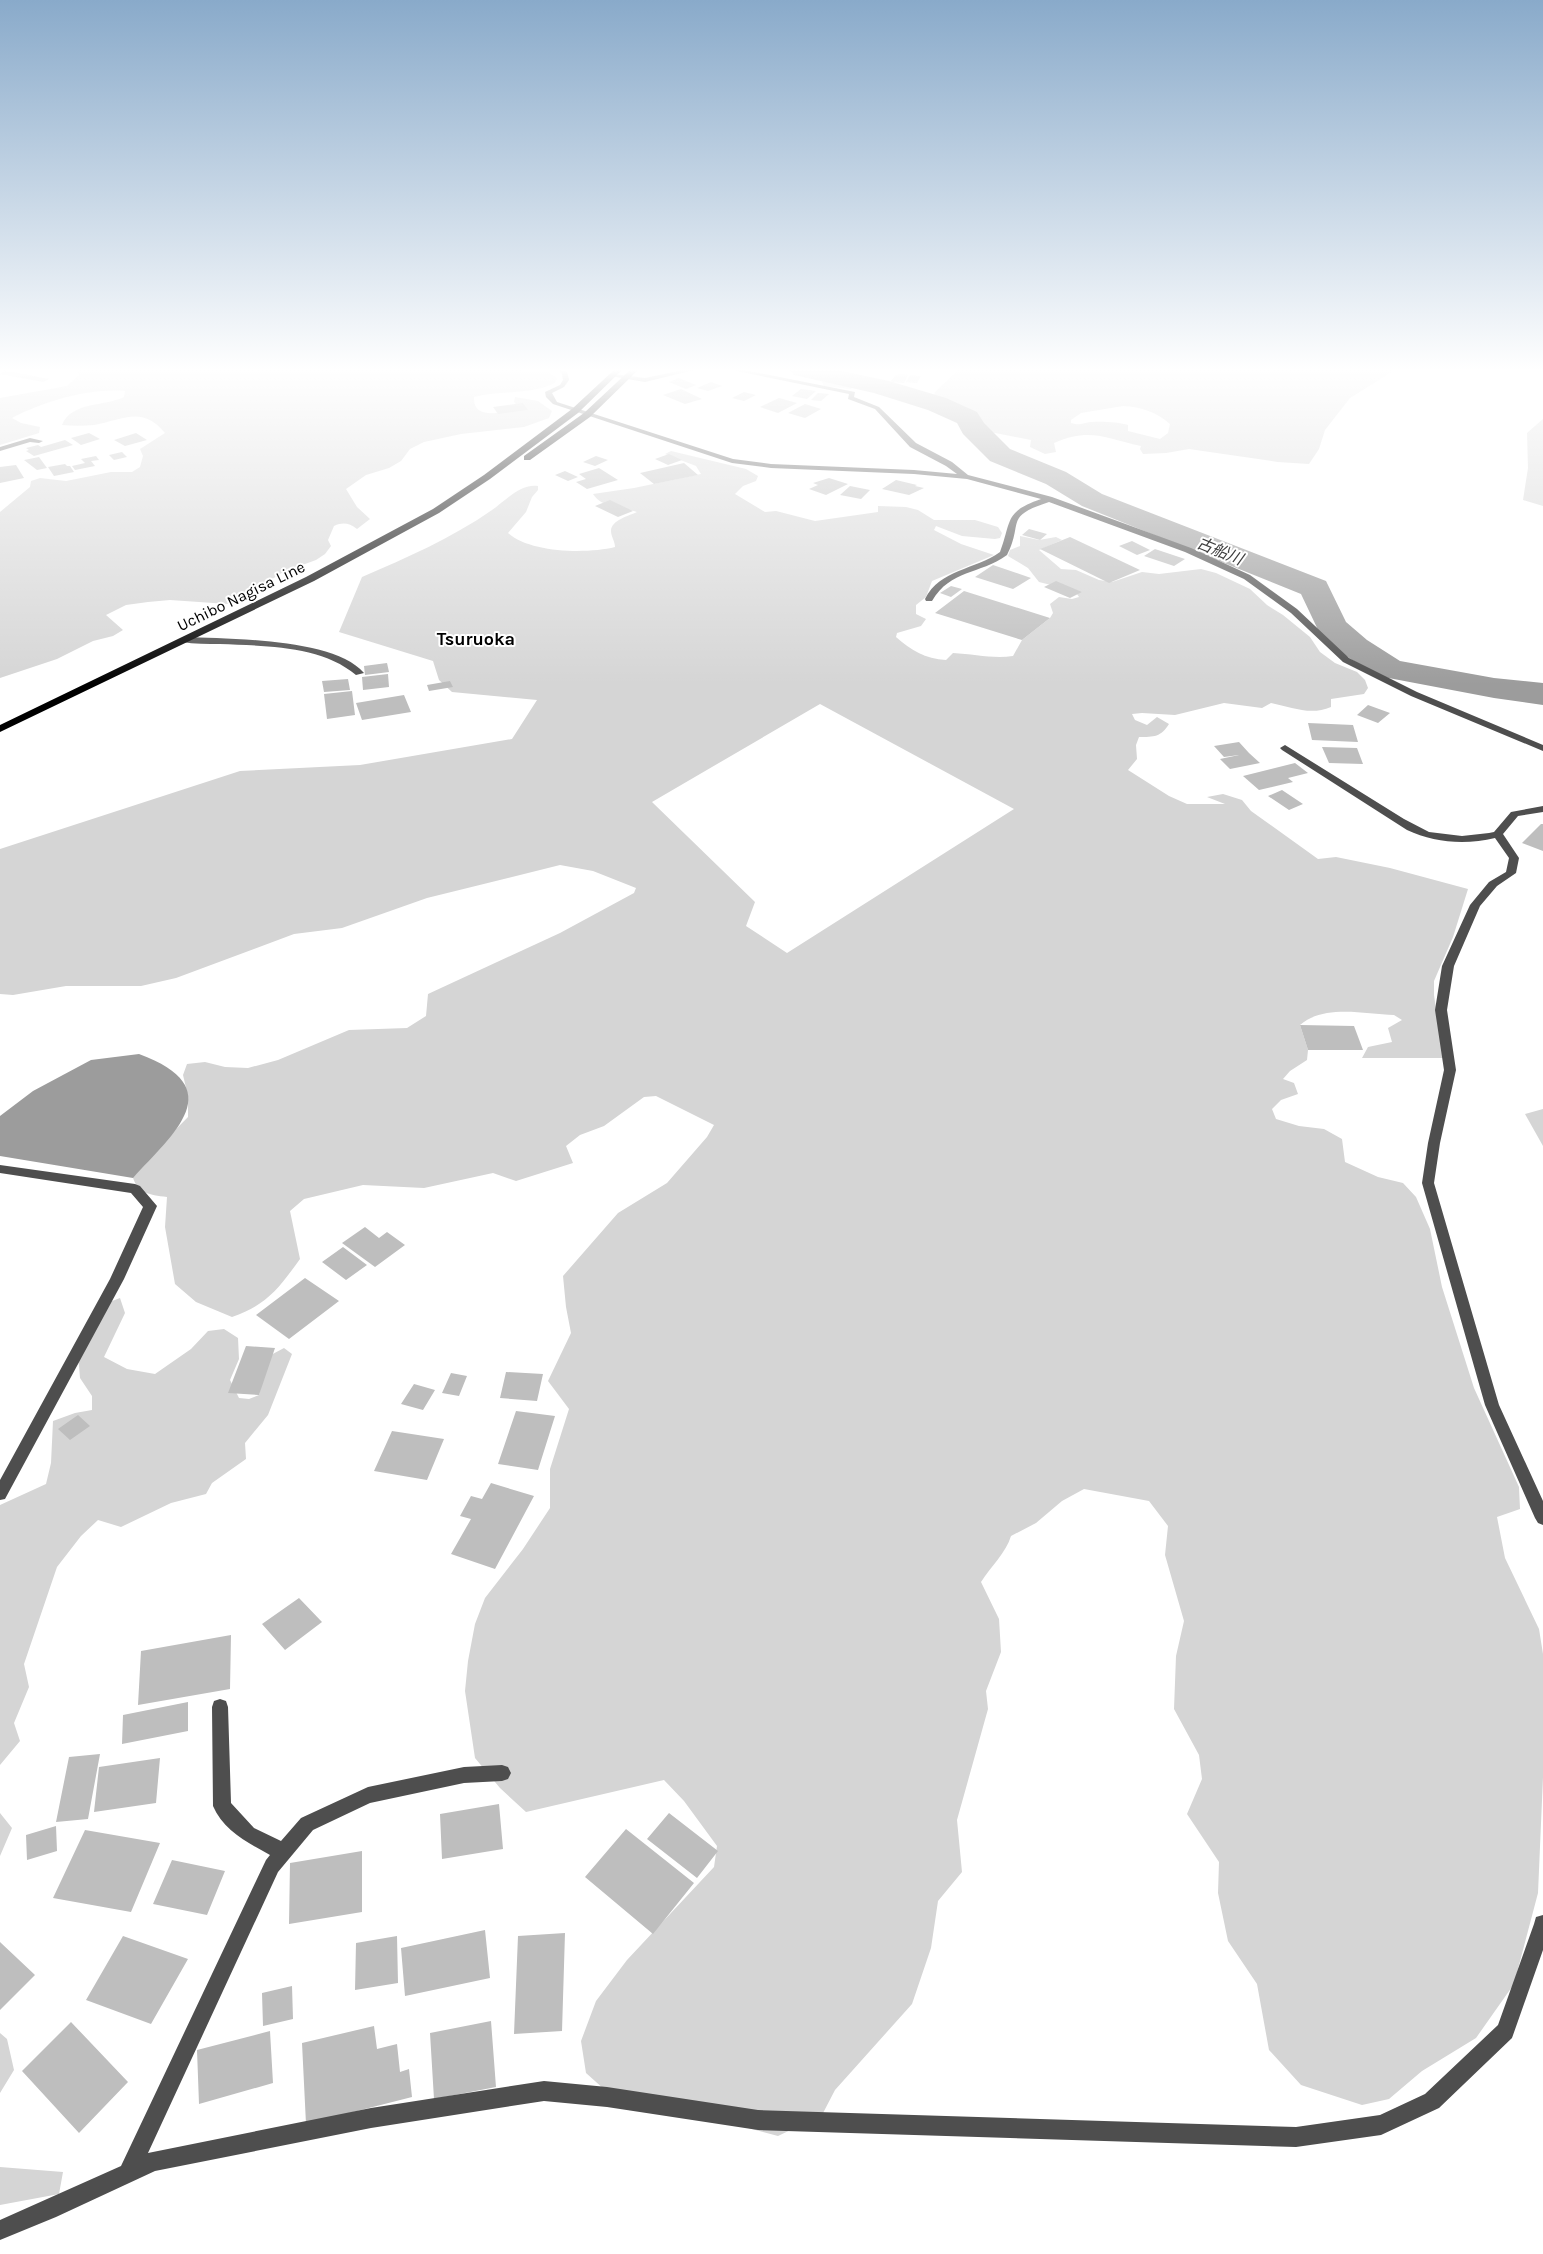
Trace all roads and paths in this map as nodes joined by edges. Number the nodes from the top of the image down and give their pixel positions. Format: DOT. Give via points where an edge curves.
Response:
graph roads {
  1 [pos="490,475"];
  2 [pos="492,475"];
  3 [pos="948,475"];
  4 [pos="964,475"];
  5 [pos="488,477"];
  6 [pos="967,477"];
  7 [pos="1049,499"];
  8 [pos="929,598"];
  9 [pos="185,640"];
  10 [pos="359,673"];
  11 [pos="0,728"];
  12 [pos="1285,748"];
  13 [pos="1543,748"];
  14 [pos="1543,809"];
  15 [pos="1498,834"];
  16 [pos="0,1169"];
  17 [pos="0,1494"];
  18 [pos="1543,1518"];
  19 [pos="220,1707"];
  20 [pos="502,1773"];
  21 [pos="284,1852"];
  22 [pos="1543,1924"];
  23 [pos="130,2172"];
  24 [pos="0,2230"];
  1 -- 5 [label="highway, Uchibo Nagisa Line"];
  2 -- 5 [label="highway, Uchibo Nagisa Line"];
  3 -- 6 [label="street"];
  4 -- 6 [label="street"];
  5 -- 9 [label="highway, Uchibo Nagisa Line" via="376,544"];
  6 -- 7 [label="street"];
  7 -- 8 [label="street" via="1015,515 1004,553 979,567 947,577 938,583"];
  7 -- 13 [label="street" via="1188,550 1246,577 1294,611 1346,660 1414,694"];
  9 -- 10 [label="street" via="316,652 341,660 355,667"];
  9 -- 11 [label="highway, Uchibo Nagisa Line"];
  12 -- 15 [label="street" via="1369,803 1425,833 1455,839 1481,839"];
  14 -- 15 [label="street" via="1515,814"];
  15 -- 18 [label="street" via="1514,858 1511,872 1493,884 1475,904 1448,966 1440,1010 1450,1070 1428,1183 1492,1405"];
  16 -- 17 [label="street" via="135,1189 150,1206 117,1280"];
  19 -- 21 [label="street" via="222,1806 248,1834"];
  20 -- 21 [label="street" via="464,1775 368,1795 307,1824"];
  21 -- 23 [label="street" via="272,1866"];
  22 -- 23 [label="street" via="1505,2031 1432,2101 1381,2125 1296,2136 758,2120 607,2097 544,2091 361,2120 154,2161"];
  23 -- 24 [label="street"];
}
